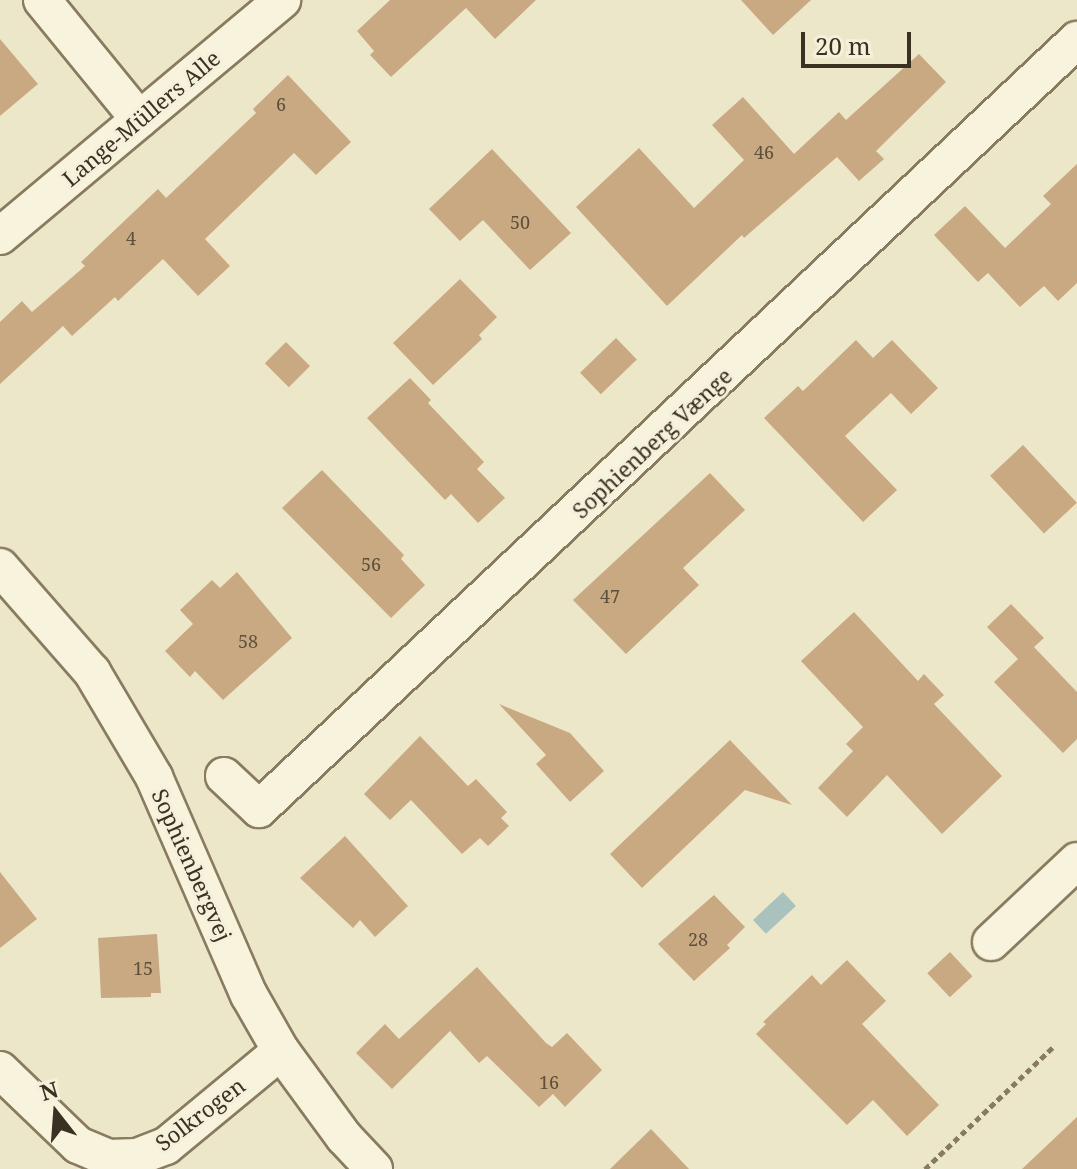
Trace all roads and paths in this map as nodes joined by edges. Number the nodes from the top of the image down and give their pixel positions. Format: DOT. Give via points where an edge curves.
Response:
graph roads {
  1 [pos="42,0"];
  2 [pos="282,0"];
  3 [pos="1077,40"];
  4 [pos="139,119"];
  5 [pos="0,236"];
  6 [pos="0,567"];
  7 [pos="224,776"];
  8 [pos="1077,861"];
  9 [pos="991,942"];
  10 [pos="1054,1046"];
  11 [pos="281,1051"];
  12 [pos="0,1070"];
  13 [pos="374,1169"];
  14 [pos="925,1169"];
  1 -- 4 [label="street"];
  2 -- 4 [label="street, Lange-Müllers Alle"];
  3 -- 7 [label="street, Sophienberg Vænge" via="259,809"];
  4 -- 5 [label="street, Lange-Müllers Alle"];
  6 -- 11 [label="street, Sophienbergvej" via="92,672 154,777 249,995"];
  8 -- 9 [label="street"];
  10 -- 14 [label="path"];
  11 -- 12 [label="street, Solkrogen" via="166,1146 137,1157 108,1158 78,1145"];
  11 -- 13 [label="street, Sophienbergvej"];
}
